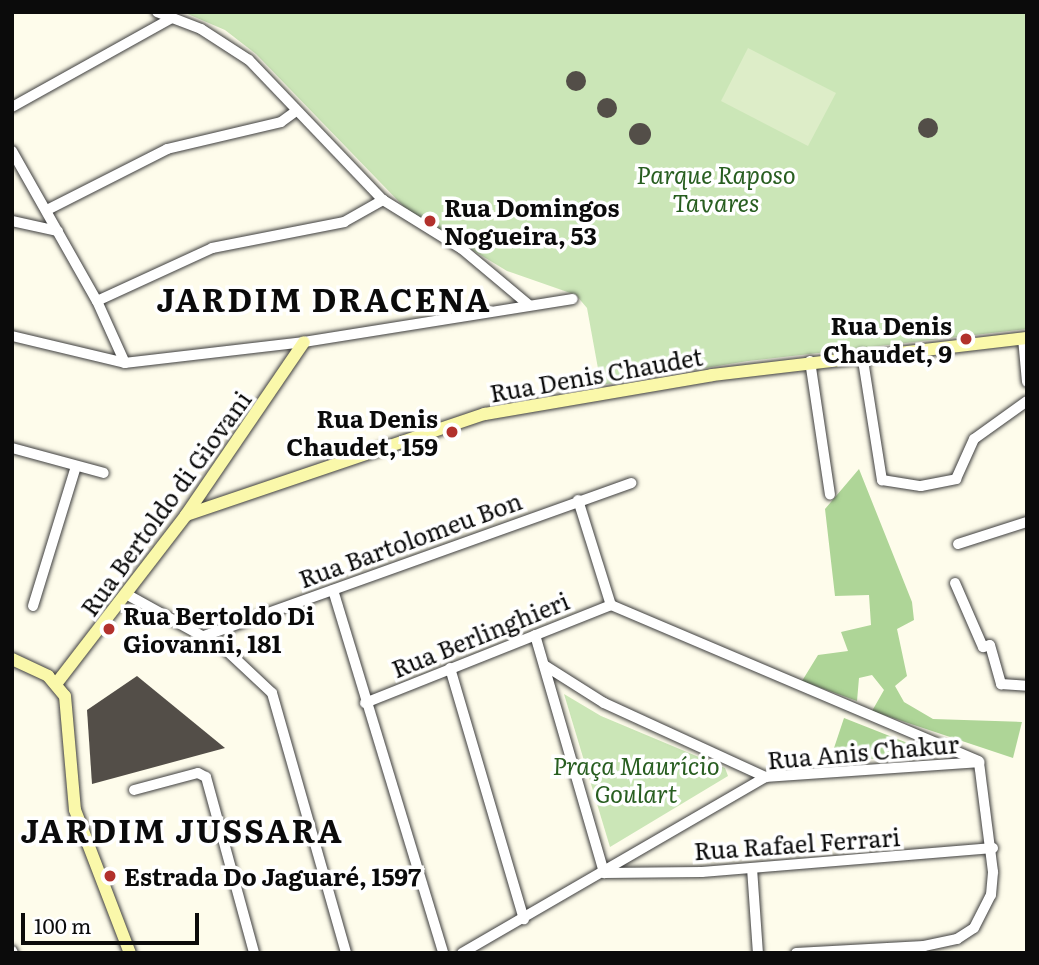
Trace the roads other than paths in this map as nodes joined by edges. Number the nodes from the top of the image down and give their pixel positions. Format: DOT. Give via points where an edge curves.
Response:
graph roads {
  1 [pos="157,12"];
  2 [pos="172,18"];
  3 [pos="12,107"];
  4 [pos="295,112"];
  5 [pos="12,151"];
  6 [pos="383,200"];
  7 [pos="47,211"];
  8 [pos="12,220"];
  9 [pos="58,231"];
  10 [pos="573,299"];
  11 [pos="97,301"];
  12 [pos="529,305"];
  13 [pos="12,336"];
  14 [pos="1025,338"];
  15 [pos="304,342"];
  16 [pos="862,354"];
  17 [pos="810,361"];
  18 [pos="125,363"];
  19 [pos="1027,382"];
  20 [pos="1027,401"];
  21 [pos="12,448"];
  22 [pos="76,466"];
  23 [pos="104,473"];
  24 [pos="631,482"];
  25 [pos="830,495"];
  26 [pos="578,500"];
  27 [pos="186,515"];
  28 [pos="1027,522"];
  29 [pos="958,544"];
  30 [pos="956,583"];
  31 [pos="333,590"];
  32 [pos="126,594"];
  33 [pos="611,605"];
  34 [pos="33,606"];
  35 [pos="535,635"];
  36 [pos="204,636"];
  37 [pos="12,659"];
  38 [pos="544,665"];
  39 [pos="450,668"];
  40 [pos="56,684"];
  41 [pos="1027,686"];
  42 [pos="365,703"];
  43 [pos="979,762"];
  44 [pos="766,777"];
  45 [pos="134,790"];
  46 [pos="993,848"];
  47 [pos="752,868"];
  48 [pos="604,873"];
  49 [pos="524,919"];
  50 [pos="823,952"];
  51 [pos="130,953"];
  52 [pos="254,953"];
  53 [pos="346,953"];
  54 [pos="443,953"];
  55 [pos="462,953"];
  56 [pos="758,953"];
  57 [pos="796,953"];
  1 -- 2 [label="street"];
  2 -- 3 [label="street"];
  2 -- 4 [label="street" via="201,29 249,60"];
  4 -- 6 [label="street"];
  4 -- 7 [label="street" via="281,122 167,149"];
  5 -- 7 [label="street"];
  6 -- 11 [label="street" via="344,222 212,248"];
  6 -- 12 [label="street" via="462,249"];
  7 -- 9 [label="street"];
  8 -- 9 [label="street"];
  9 -- 11 [label="street"];
  10 -- 12 [label="street"];
  11 -- 18 [label="street"];
  12 -- 15 [label="street"];
  13 -- 18 [label="street"];
  14 -- 16 [label="street, Rua Denis Chaudet"];
  14 -- 19 [label="street"];
  15 -- 18 [label="street"];
  15 -- 27 [label="street, Rua Bertoldo di Giovani"];
  16 -- 17 [label="street, Rua Denis Chaudet"];
  16 -- 20 [label="street" via="882,480 921,486 956,479 974,439"];
  17 -- 25 [label="street"];
  17 -- 27 [label="street, Rua Denis Chaudet" via="485,414"];
  21 -- 22 [label="street"];
  22 -- 23 [label="street"];
  22 -- 34 [label="street"];
  24 -- 26 [label="street, Rua Bartolomeu Bon"];
  26 -- 31 [label="street, Rua Bartolomeu Bon"];
  26 -- 33 [label="street"];
  27 -- 32 [label="street, Rua Bertoldo di Giovani"];
  28 -- 29 [label="street"];
  30 -- 41 [label="street" via="983,647 990,645 1001,684"];
  31 -- 36 [label="street, Rua Bartolomeu Bon"];
  31 -- 42 [label="street"];
  32 -- 36 [label="street"];
  32 -- 40 [label="street, Rua Bertoldo di Giovani"];
  33 -- 35 [label="street, Rua Berlinghieri"];
  33 -- 43 [label="street"];
  35 -- 38 [label="street"];
  35 -- 39 [label="street, Rua Berlinghieri"];
  36 -- 53 [label="street" via="248,666 272,693"];
  37 -- 40 [label="street"];
  38 -- 44 [label="street" via="604,703"];
  38 -- 48 [label="street"];
  39 -- 42 [label="street, Rua Berlinghieri"];
  39 -- 49 [label="street"];
  40 -- 51 [label="street" via="67,706 80,828"];
  42 -- 54 [label="street"];
  43 -- 44 [label="street, Rua Anis Chakur"];
  43 -- 46 [label="street"];
  44 -- 48 [label="street, Rua Anis Chakur"];
  45 -- 52 [label="street" via="198,773 206,777"];
  46 -- 47 [label="street, Rua Rafael Ferrari"];
  46 -- 50 [label="street" via="991,895 967,933 924,946"];
  47 -- 48 [label="street, Rua Rafael Ferrari"];
  47 -- 56 [label="street"];
  48 -- 49 [label="street, Rua Anis Chakur"];
  49 -- 55 [label="street, Rua Anis Chakur"];
  50 -- 57 [label="street"];
}
